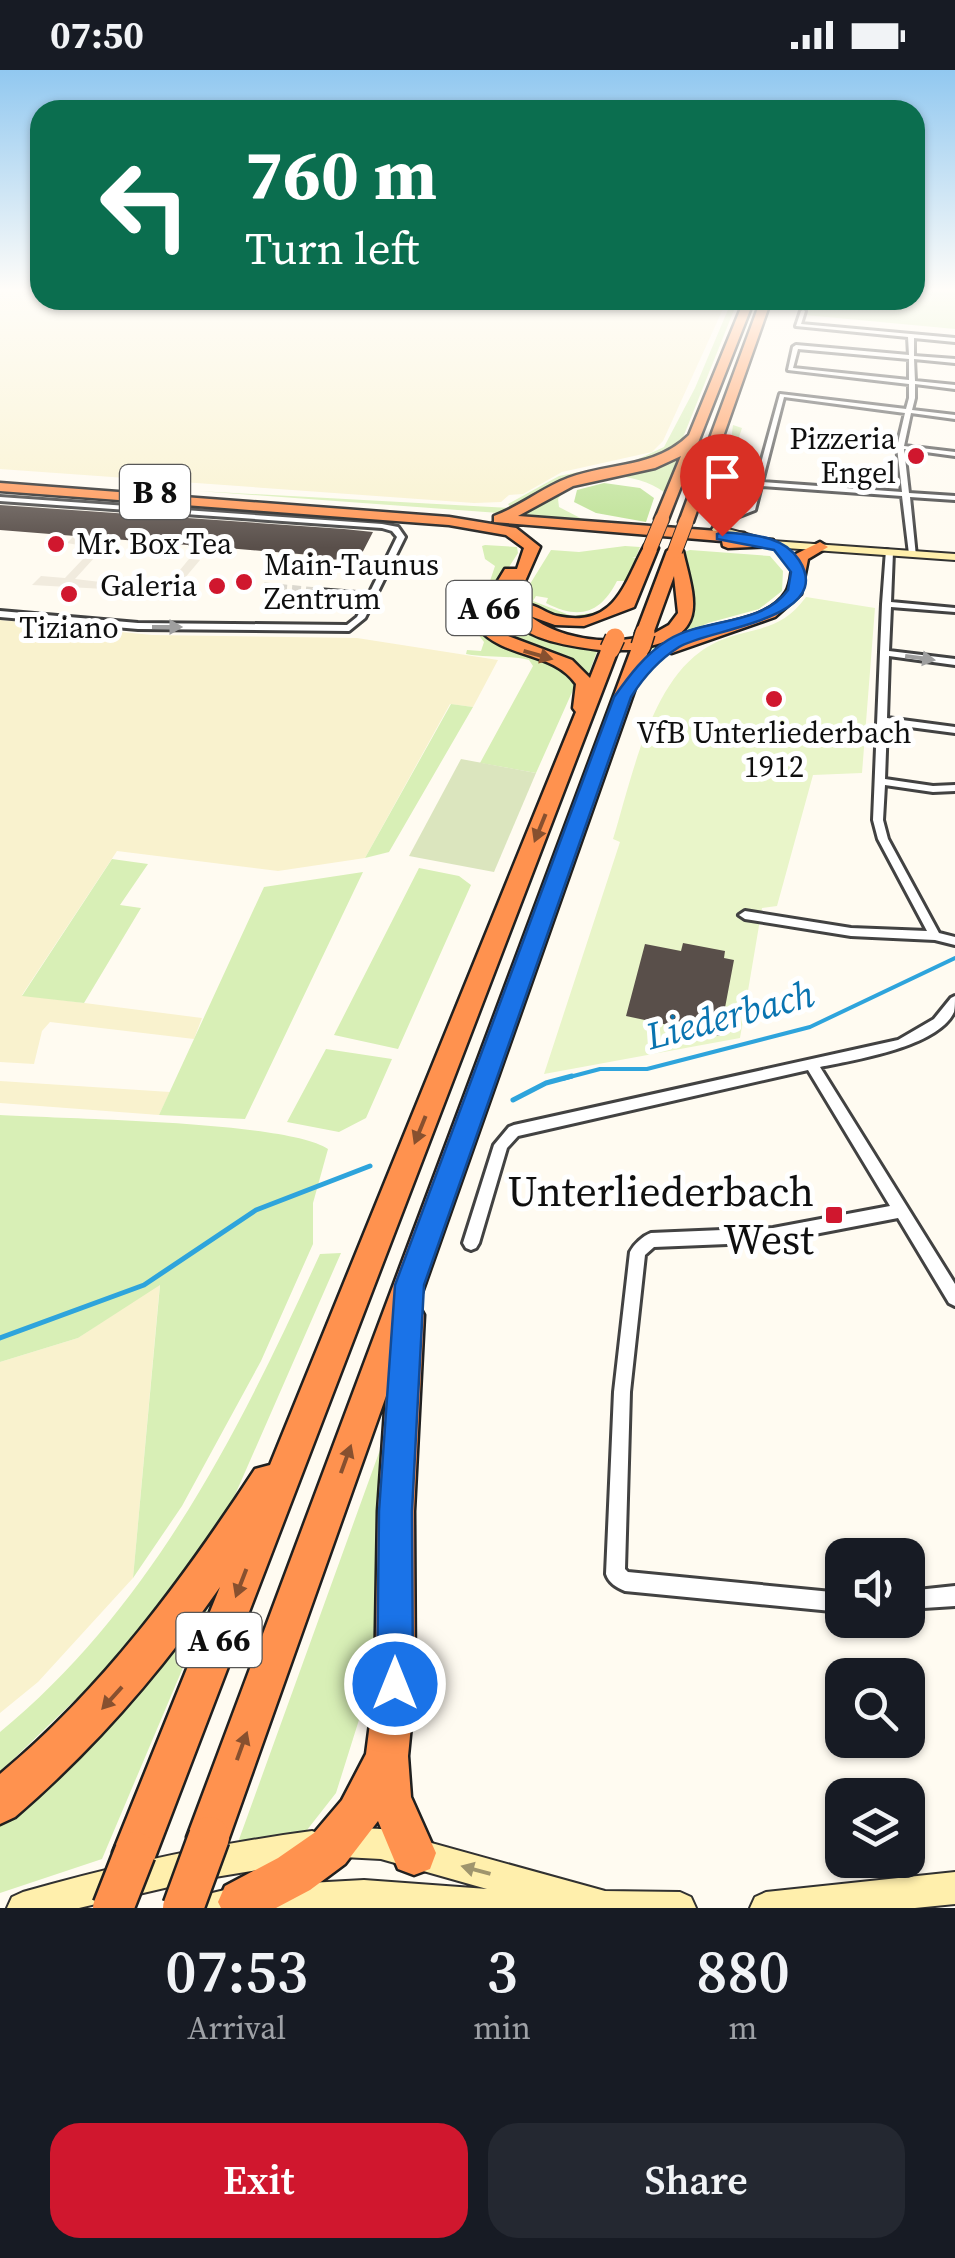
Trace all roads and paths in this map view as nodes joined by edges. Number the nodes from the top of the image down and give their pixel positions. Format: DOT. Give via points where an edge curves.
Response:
graph roads {
  1 [pos="719,377"];
  2 [pos="738,377"];
  3 [pos="858,377"];
  4 [pos="912,377"];
  5 [pos="912,383"];
  6 [pos="955,387"];
  7 [pos="730,400"];
  8 [pos="907,410"];
  9 [pos="955,417"];
  10 [pos="695,436"];
  11 [pos="900,447"];
  12 [pos="955,454"];
  13 [pos="759,484"];
  14 [pos="0,485"];
  15 [pos="904,494"];
  16 [pos="955,498"];
  17 [pos="0,499"];
  18 [pos="405,518"];
  19 [pos="450,518"];
  20 [pos="662,519"];
  21 [pos="717,529"];
  22 [pos="638,538"];
  23 [pos="744,538"];
  24 [pos="770,543"];
  25 [pos="820,547"];
  26 [pos="675,551"];
  27 [pos="888,552"];
  28 [pos="913,554"];
  29 [pos="955,557"];
  30 [pos="798,572"];
  31 [pos="318,592"];
  32 [pos="633,592"];
  33 [pos="366,596"];
  34 [pos="886,604"];
  35 [pos="955,610"];
  36 [pos="0,614"];
  37 [pos="886,653"];
  38 [pos="955,662"];
  39 [pos="622,697"];
  40 [pos="882,720"];
  41 [pos="955,730"];
  42 [pos="576,737"];
  43 [pos="880,781"];
  44 [pos="955,788"];
  45 [pos="745,915"];
  46 [pos="935,936"];
  47 [pos="955,941"];
  48 [pos="955,1001"];
  49 [pos="812,1066"];
  50 [pos="901,1210"];
  51 [pos="471,1243"];
  52 [pos="410,1285"];
  53 [pos="955,1298"];
  54 [pos="302,1427"];
  55 [pos="955,1596"];
  56 [pos="925,1599"];
  57 [pos="825,1601"];
  58 [pos="387,1756"];
  59 [pos="0,1802"];
  60 [pos="340,1842"];
  61 [pos="414,1854"];
  62 [pos="955,1888"];
  63 [pos="224,1905"];
  64 [pos="604,1906"];
  65 [pos="24,1908"];
  66 [pos="113,1908"];
  67 [pos="183,1908"];
  68 [pos="680,1908"];
  69 [pos="766,1908"];
  1 -- 10 [label="highway, A 66"];
  2 -- 7 [label="highway, A 66"];
  3 -- 5 [label="street"];
  4 -- 5 [label="street"];
  5 -- 6 [label="street"];
  5 -- 8 [label="street"];
  7 -- 21 [label="highway" via="727,448 705,513"];
  7 -- 26 [label="highway, A 66, bridge"];
  8 -- 9 [label="street"];
  8 -- 11 [label="street"];
  8 -- 13 [label="street" via="782,395"];
  10 -- 19 [label="highway" via="671,459 574,480 525,511"];
  10 -- 20 [label="highway, A 66"];
  11 -- 12 [label="street"];
  11 -- 15 [label="street"];
  13 -- 15 [label="street"];
  13 -- 21 [label="street" via="751,510"];
  14 -- 18 [label="highway, B 8"];
  14 -- 19 [label="highway, B 8"];
  15 -- 16 [label="street"];
  15 -- 28 [label="street"];
  36 -- 17 [label="street, one-way" via="150,626 349,628 402,537 382,526"];
  18 -- 19 [label="highway, B 8"];
  18 -- 42 [label="highway, A 66, one-way" via="484,528 518,542 520,555 487,612 487,628 507,645 582,677"];
  19 -- 22 [label="highway, B 8"];
  19 -- 26 [label="highway, A 66" via="526,538 532,553 512,592 514,611 540,632 586,644 646,640 681,621 688,607"];
  20 -- 22 [label="highway, A 66, bridge"];
  20 -- 22 [label="highway" via="662,496 649,486 612,478 567,493 564,505 584,518"];
  21 -- 23 [label="main road"];
  22 -- 23 [label="highway, B 8"];
  22 -- 24 [label="highway, B 8"];
  22 -- 32 [label="highway, A 66"];
  22 -- 32 [label="highway" via="578,536 553,543 522,594 534,612 564,621 598,619"];
  23 -- 24 [label="main road, B 8"];
  24 -- 25 [label="main road"];
  24 -- 30 [label="highway" via="788,554"];
  25 -- 27 [label="main road"];
  25 -- 30 [label="highway" via="803,555"];
  26 -- 39 [label="highway, A 66"];
  27 -- 28 [label="main road"];
  27 -- 34 [label="street"];
  28 -- 29 [label="main road"];
  30 -- 39 [label="highway" via="796,590 783,605 675,642"];
  31 -- 33 [label="street"];
  32 -- 42 [label="highway, A 66"];
  34 -- 35 [label="street"];
  34 -- 37 [label="street"];
  37 -- 38 [label="street, one-way"];
  37 -- 40 [label="street"];
  39 -- 52 [label="highway, A 66"];
  40 -- 41 [label="street"];
  40 -- 43 [label="street"];
  42 -- 54 [label="highway, A 66, one-way"];
  43 -- 44 [label="street"];
  43 -- 46 [label="street" via="883,839"];
  45 -- 46 [label="street" via="851,932"];
  46 -- 47 [label="street"];
  48 -- 49 [label="street" via="939,1022 901,1044"];
  49 -- 50 [label="street"];
  49 -- 51 [label="street" via="514,1132 502,1146"];
  50 -- 53 [label="street"];
  50 -- 57 [label="street" via="773,1235 651,1240 638,1252 622,1392 616,1574 625,1582"];
  52 -- 58 [label="highway"];
  67 -- 52 [label="highway, A 66, one-way, bridge"];
  54 -- 59 [label="highway, one-way" via="231,1541 115,1695"];
  54 -- 66 [label="highway, A 66, one-way, bridge"];
  55 -- 56 [label="street"];
  58 -- 60 [label="highway" via="361,1815"];
  58 -- 61 [label="highway" via="390,1799"];
  60 -- 61 [label="main road"];
  60 -- 63 [label="highway" via="310,1866"];
  60 -- 65 [label="main road" via="244,1854"];
  64 -- 61 [label="main road, one-way"];
  62 -- 69 [label="main road"];
  63 -- 64 [label="main road" via="364,1896"];
  64 -- 68 [label="main road"];
}
